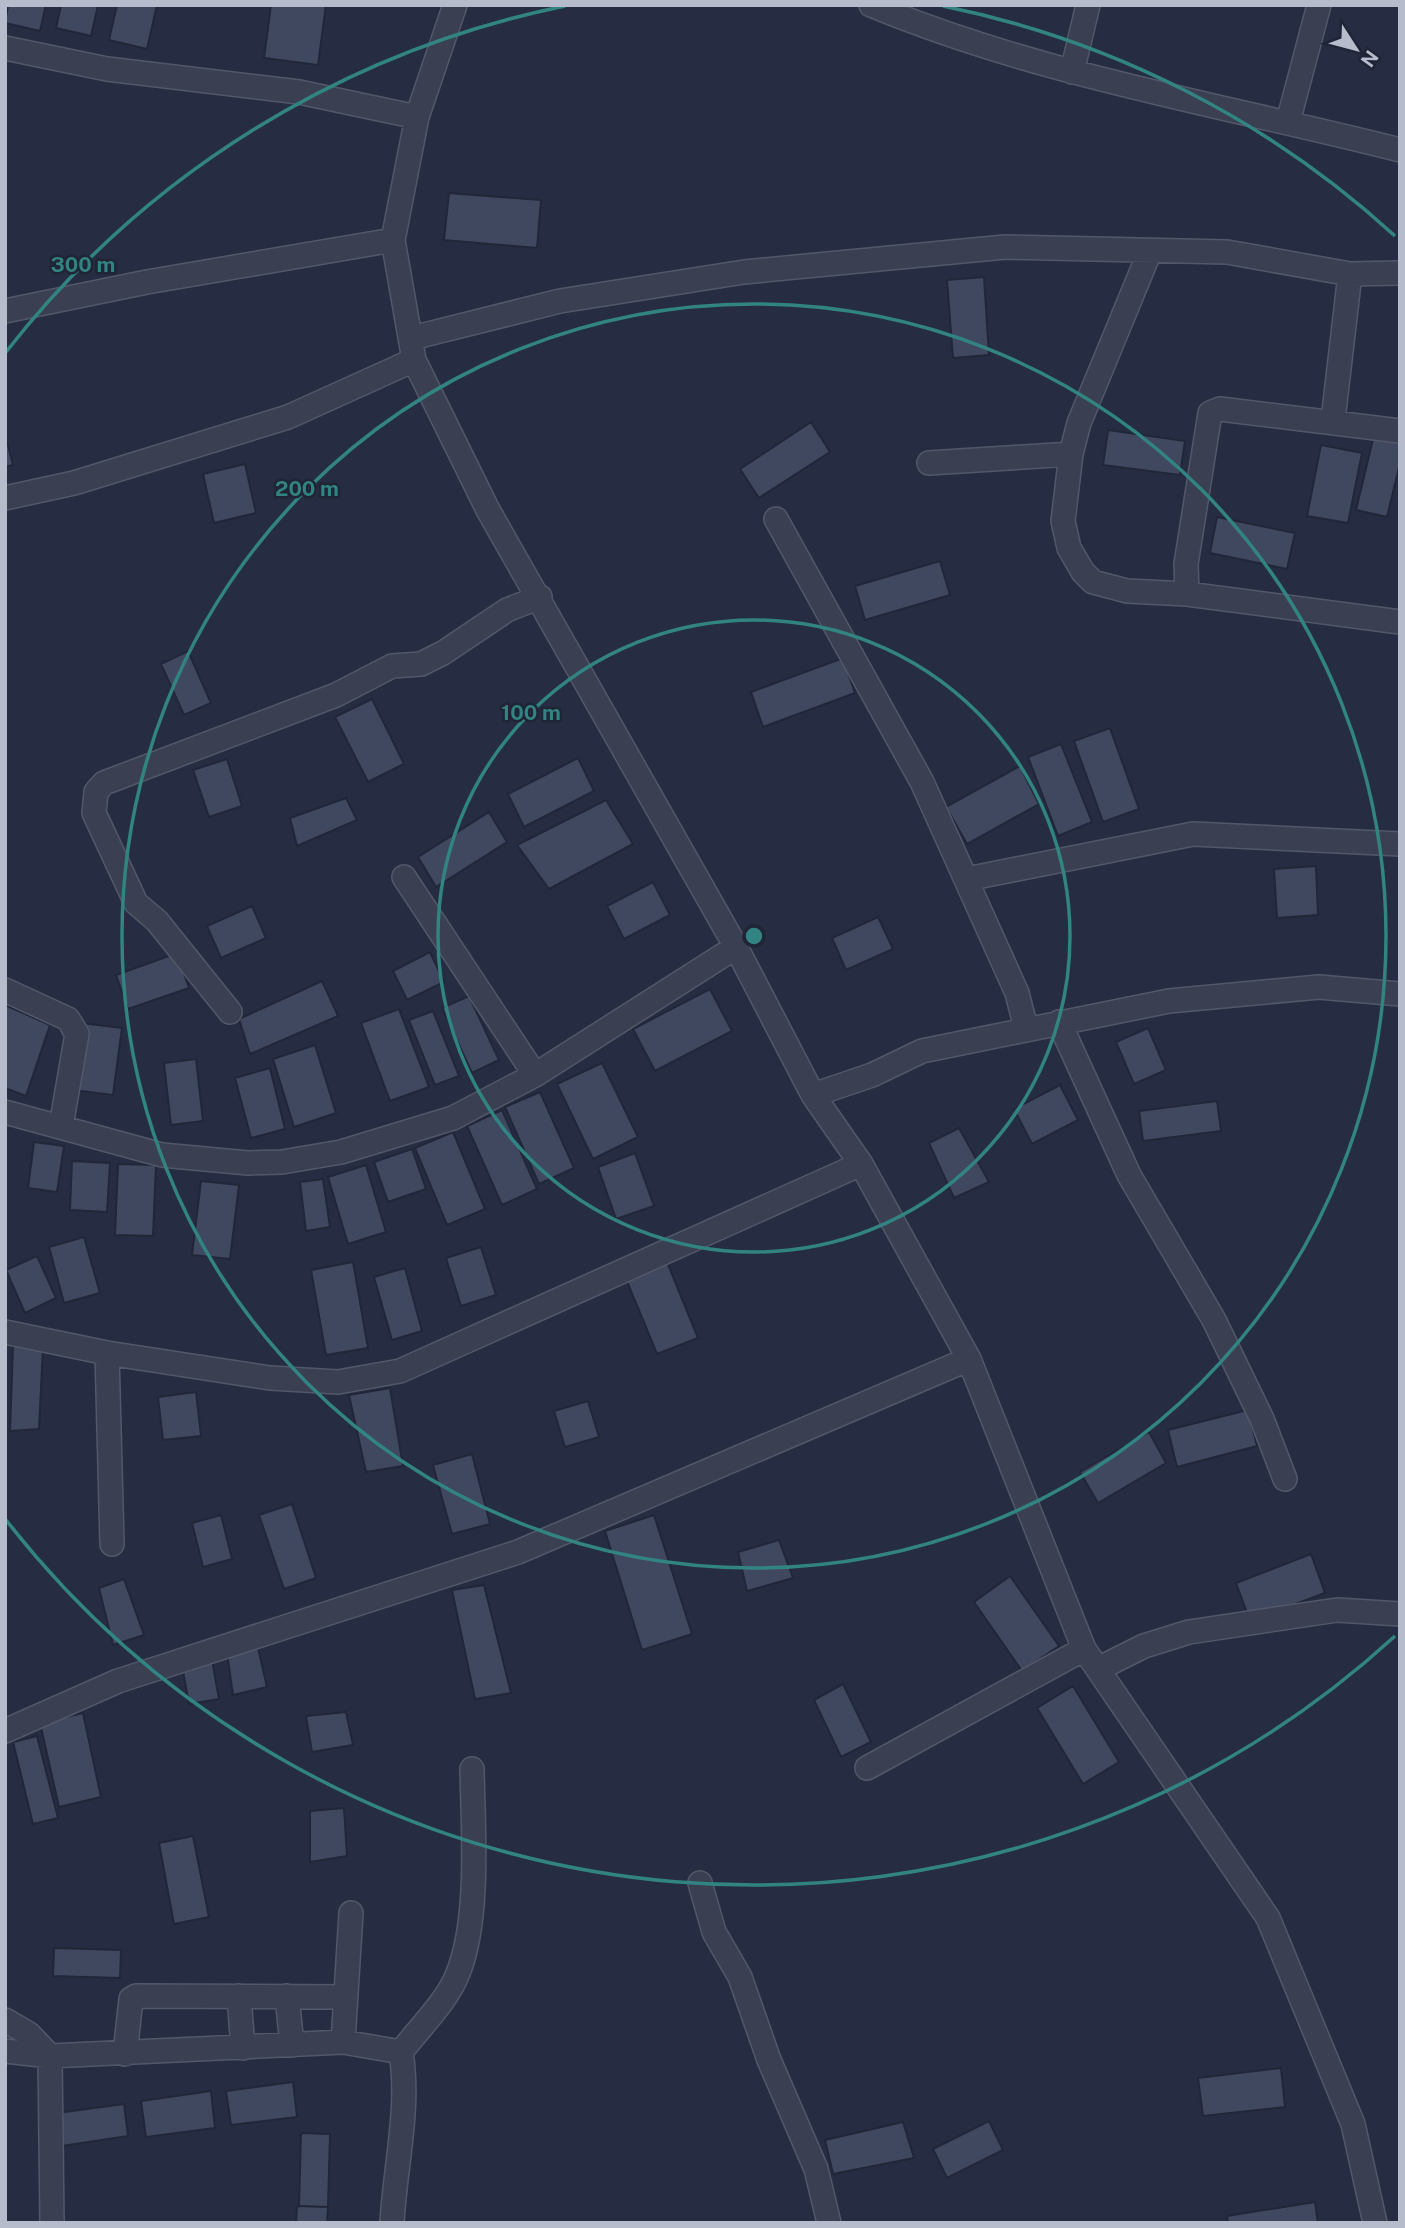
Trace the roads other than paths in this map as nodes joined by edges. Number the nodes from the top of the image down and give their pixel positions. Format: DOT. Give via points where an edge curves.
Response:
graph roads {
  1 [pos="456,5"];
  2 [pos="871,5"];
  3 [pos="1088,5"];
  4 [pos="1319,5"];
  5 [pos="5,47"];
  6 [pos="1072,72"];
  7 [pos="417,117"];
  8 [pos="1288,122"];
  9 [pos="1400,150"];
  10 [pos="393,240"];
  11 [pos="1150,251"];
  12 [pos="1400,273"];
  13 [pos="1350,274"];
  14 [pos="5,311"];
  15 [pos="413,349"];
  16 [pos="1333,420"];
  17 [pos="1400,431"];
  18 [pos="1071,454"];
  19 [pos="929,463"];
  20 [pos="5,498"];
  21 [pos="776,519"];
  22 [pos="1187,594"];
  23 [pos="540,597"];
  24 [pos="1400,622"];
  25 [pos="1400,844"];
  26 [pos="404,877"];
  27 [pos="967,879"];
  28 [pos="736,947"];
  29 [pos="5,990"];
  30 [pos="1400,994"];
  31 [pos="230,1012"];
  32 [pos="1059,1022"];
  33 [pos="1026,1028"];
  34 [pos="535,1075"];
  35 [pos="813,1095"];
  36 [pos="5,1112"];
  37 [pos="61,1126"];
  38 [pos="861,1164"];
  39 [pos="5,1332"];
  40 [pos="107,1353"];
  41 [pos="969,1359"];
  42 [pos="1285,1479"];
  43 [pos="112,1544"];
  44 [pos="1400,1614"];
  45 [pos="1084,1649"];
  46 [pos="1098,1669"];
  47 [pos="5,1731"];
  48 [pos="867,1768"];
  49 [pos="472,1769"];
  50 [pos="699,1883"];
  51 [pos="351,1913"];
  52 [pos="287,1996"];
  53 [pos="239,1997"];
  54 [pos="345,1997"];
  55 [pos="5,2020"];
  56 [pos="343,2042"];
  57 [pos="292,2045"];
  58 [pos="243,2048"];
  59 [pos="5,2051"];
  60 [pos="401,2052"];
  61 [pos="125,2054"];
  62 [pos="50,2056"];
  63 [pos="52,2223"];
  64 [pos="392,2223"];
  65 [pos="829,2223"];
  66 [pos="1375,2223"];
  1 -- 7 [label="street"];
  2 -- 6 [label="street"];
  3 -- 6 [label="street"];
  4 -- 8 [label="street"];
  5 -- 7 [label="street" via="107,69 299,92"];
  6 -- 8 [label="street"];
  7 -- 10 [label="street"];
  8 -- 9 [label="street"];
  10 -- 14 [label="street"];
  10 -- 15 [label="street"];
  11 -- 13 [label="street" via="1227,252"];
  11 -- 15 [label="street" via="1005,247 744,272 560,302"];
  11 -- 18 [label="street"];
  12 -- 13 [label="street"];
  13 -- 16 [label="street"];
  15 -- 20 [label="street" via="288,416 74,483"];
  15 -- 23 [label="street" via="488,510"];
  16 -- 17 [label="street"];
  16 -- 22 [label="street" via="1220,409 1210,413 1186,564"];
  18 -- 19 [label="street"];
  18 -- 22 [label="street" via="1063,521 1069,548 1083,572 1105,587"];
  21 -- 27 [label="street" via="922,782"];
  22 -- 24 [label="street"];
  23 -- 28 [label="street"];
  23 -- 31 [label="street" via="507,610 421,664 392,666 336,695 104,783 96,792 94,813 136,903 157,921"];
  25 -- 27 [label="street" via="1193,834"];
  26 -- 34 [label="street"];
  27 -- 33 [label="street" via="1017,993"];
  28 -- 34 [label="street"];
  28 -- 35 [label="street"];
  29 -- 37 [label="street" via="68,1019 77,1034"];
  30 -- 32 [label="street" via="1319,987 1169,1001"];
  32 -- 33 [label="street"];
  32 -- 42 [label="street" via="1129,1175 1214,1320"];
  33 -- 35 [label="street" via="922,1051 872,1075"];
  34 -- 37 [label="street" via="453,1118 341,1152 282,1162 162,1155"];
  35 -- 38 [label="street"];
  36 -- 37 [label="street"];
  38 -- 40 [label="street" via="400,1371 338,1382 270,1378"];
  38 -- 41 [label="street"];
  39 -- 40 [label="street"];
  40 -- 43 [label="street"];
  41 -- 45 [label="street"];
  41 -- 47 [label="street" via="518,1552 118,1681"];
  44 -- 46 [label="street" via="1337,1610 1189,1632 1144,1646"];
  45 -- 46 [label="street"];
  45 -- 48 [label="street"];
  46 -- 66 [label="street" via="1268,1919 1353,2124"];
  49 -- 60 [label="street" via="474,1866 466,1945 450,1989"];
  50 -- 65 [label="street" via="714,1933 740,1977 769,2060 816,2169"];
  51 -- 54 [label="street"];
  52 -- 53 [label="street"];
  52 -- 54 [label="street"];
  52 -- 57 [label="street"];
  53 -- 58 [label="street"];
  53 -- 61 [label="street" via="145,1994 131,1998"];
  54 -- 56 [label="street"];
  55 -- 62 [label="street" via="29,2034"];
  56 -- 57 [label="street"];
  56 -- 60 [label="street"];
  57 -- 58 [label="street"];
  58 -- 61 [label="street"];
  59 -- 62 [label="street"];
  60 -- 64 [label="street" via="403,2116"];
  61 -- 62 [label="street"];
  62 -- 63 [label="street"];
}
